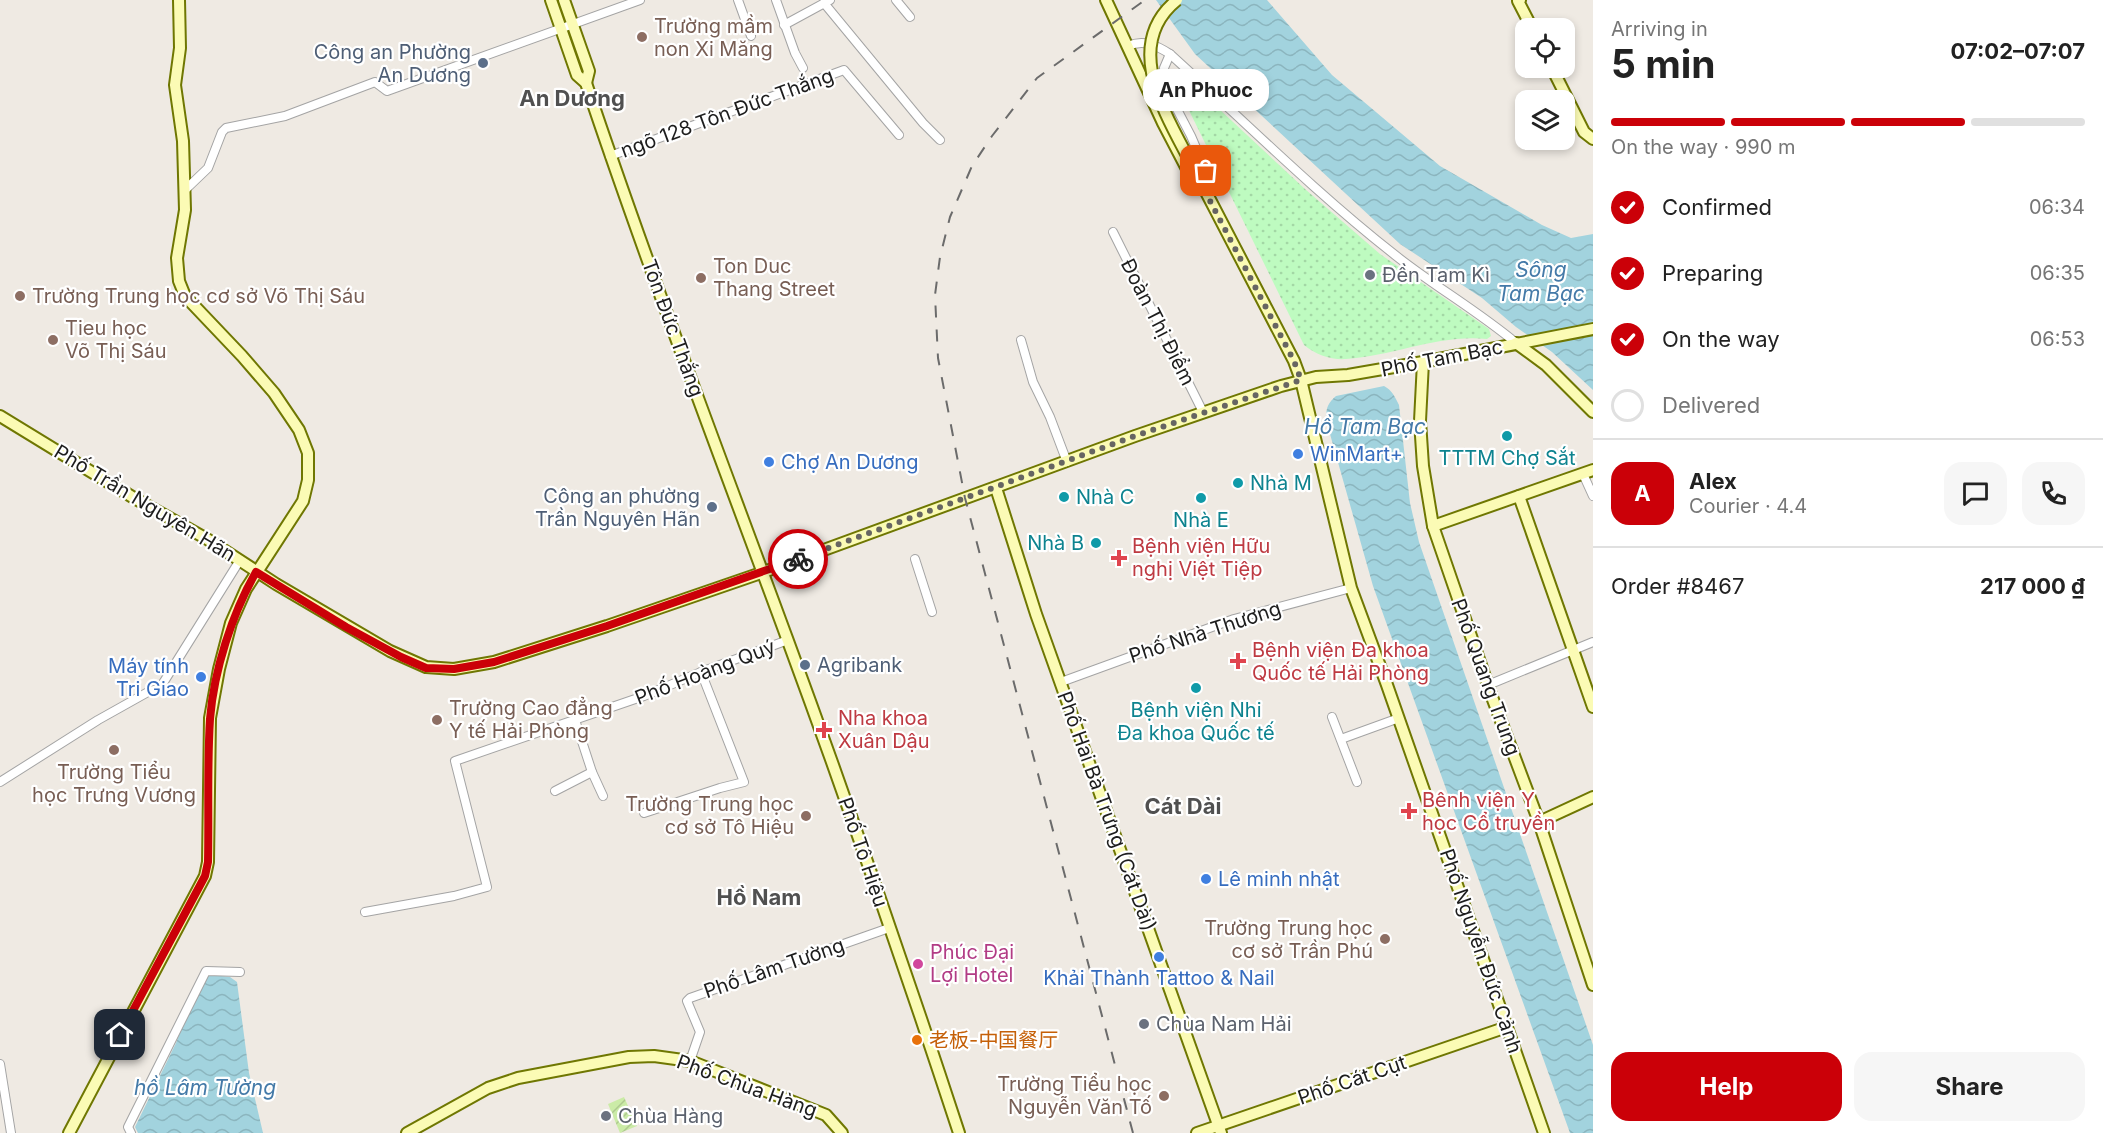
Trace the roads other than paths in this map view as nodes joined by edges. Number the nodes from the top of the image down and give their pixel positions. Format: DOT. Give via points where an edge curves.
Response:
graph roads {
  1 [pos="179,0"];
  2 [pos="550,0"];
  3 [pos="564,0"];
  4 [pos="640,0"];
  5 [pos="738,0"];
  6 [pos="776,0"];
  7 [pos="896,0"];
  8 [pos="1106,0"];
  9 [pos="1177,0"];
  10 [pos="827,1"];
  11 [pos="1519,1"];
  12 [pos="910,17"];
  13 [pos="1527,18"];
  14 [pos="572,24"];
  15 [pos="784,25"];
  16 [pos="561,28"];
  17 [pos="751,36"];
  18 [pos="1128,46"];
  19 [pos="1170,54"];
  20 [pos="802,68"];
  21 [pos="1557,78"];
  22 [pos="586,83"];
  23 [pos="899,135"];
  24 [pos="1593,139"];
  25 [pos="940,140"];
  26 [pos="610,156"];
  27 [pos="185,190"];
  28 [pos="1208,197"];
  29 [pos="1113,231"];
  30 [pos="1593,329"];
  31 [pos="1021,340"];
  32 [pos="1516,344"];
  33 [pos="1424,362"];
  34 [pos="1301,380"];
  35 [pos="1203,412"];
  36 [pos="1593,412"];
  37 [pos="0,416"];
  38 [pos="1067,462"];
  39 [pos="1588,472"];
  40 [pos="996,488"];
  41 [pos="1519,496"];
  42 [pos="1593,496"];
  43 [pos="1433,526"];
  44 [pos="915,559"];
  45 [pos="240,560"];
  46 [pos="256,572"];
  47 [pos="761,573"];
  48 [pos="1351,588"];
  49 [pos="932,612"];
  50 [pos="788,640"];
  51 [pos="1593,642"];
  52 [pos="1572,649"];
  53 [pos="701,672"];
  54 [pos="1060,682"];
  55 [pos="1488,685"];
  56 [pos="1593,707"];
  57 [pos="1332,717"];
  58 [pos="1399,718"];
  59 [pos="575,720"];
  60 [pos="1341,739"];
  61 [pos="592,772"];
  62 [pos="0,782"];
  63 [pos="1357,782"];
  64 [pos="555,791"];
  65 [pos="603,796"];
  66 [pos="1593,797"];
  67 [pos="644,813"];
  68 [pos="1539,822"];
  69 [pos="365,912"];
  70 [pos="889,928"];
  71 [pos="240,972"];
  72 [pos="1593,984"];
  73 [pos="1507,1027"];
  74 [pos="690,1061"];
  75 [pos="0,1064"];
  76 [pos="1220,1129"];
  77 [pos="74,1131"];
  78 [pos="127,1131"];
  79 [pos="11,1133"];
  80 [pos="407,1133"];
  81 [pos="842,1133"];
  82 [pos="959,1133"];
  83 [pos="1197,1133"];
  84 [pos="1544,1133"];
  1 -- 27 [label="main road" via="180,48 175,85"];
  2 -- 16 [label="main road, Tôn Đức Thắng"];
  3 -- 14 [label="main road, Tôn Đức Thắng"];
  4 -- 14 [label="street"];
  5 -- 17 [label="street"];
  6 -- 15 [label="street"];
  7 -- 12 [label="street"];
  8 -- 18 [label="main road, Phố Nguyễn Đức Cảnh"];
  9 -- 28 [label="main road, Phố Nguyễn Đức Cảnh, bridge" via="1162,15 1154,34 1152,79 1159,102"];
  10 -- 15 [label="street"];
  10 -- 25 [label="street"];
  11 -- 13 [label="main road"];
  14 -- 16 [label="street"];
  14 -- 22 [label="main road, Tôn Đức Thắng" via="589,71"];
  15 -- 20 [label="street"];
  16 -- 22 [label="main road, Tôn Đức Thắng" via="577,75"];
  16 -- 27 [label="street" via="387,91 375,82 285,116 226,128 208,168"];
  18 -- 19 [label="street" via="1138,41"];
  18 -- 28 [label="main road, Phố Nguyễn Đức Cảnh" via="1187,170"];
  19 -- 28 [label="street" via="1164,68 1167,90 1206,171"];
  19 -- 32 [label="street" via="1388,250"];
  21 -- 24 [label="main road" via="1584,132"];
  22 -- 26 [label="main road, Tôn Đức Thắng"];
  23 -- 26 [label="street, ngõ 128 Tôn Đức Thắng" via="844,70"];
  26 -- 47 [label="main road, Tôn Đức Thắng"];
  27 -- 46 [label="main road" via="177,258 185,296 273,393 299,430 308,453 303,501"];
  28 -- 34 [label="main road, Phố Nguyễn Đức Cảnh"];
  29 -- 35 [label="street, Đoàn Thị Điểm"];
  30 -- 32 [label="main road"];
  31 -- 38 [label="street"];
  32 -- 33 [label="main road, Phố Tam Bạc"];
  32 -- 36 [label="main road, Phố Tam Bạc" via="1555,372"];
  33 -- 34 [label="main road, Phố Tam Bạc"];
  33 -- 43 [label="main road, Phố Quang Trung" via="1420,432"];
  34 -- 35 [label="main road, Phố Trần Nguyên Hãn"];
  34 -- 48 [label="main road, Phố Nguyễn Đức Cảnh"];
  35 -- 38 [label="main road, Phố Trần Nguyên Hãn"];
  37 -- 45 [label="main road, Phố Trần Nguyên Hãn"];
  38 -- 40 [label="main road, Phố Trần Nguyên Hãn"];
  39 -- 41 [label="main road"];
  39 -- 42 [label="street"];
  40 -- 47 [label="main road, Phố Trần Nguyên Hãn"];
  40 -- 54 [label="main road, Phố Hai Bà Trưng (Cát Dài)"];
  41 -- 43 [label="main road"];
  41 -- 52 [label="main road"];
  43 -- 55 [label="main road, Phố Quang Trung"];
  44 -- 49 [label="street"];
  45 -- 46 [label="main road, Phố Trần Nguyên Hãn"];
  45 -- 62 [label="street" via="160,688 108,715"];
  46 -- 47 [label="main road, Phố Trần Nguyên Hãn" via="401,657 426,668 454,669 494,662"];
  46 -- 77 [label="main road" via="231,623 210,718 205,876"];
  47 -- 50 [label="main road, Phố Tô Hiệu"];
  48 -- 54 [label="street, Phố Nhà Thương" via="1234,619"];
  48 -- 58 [label="main road, Phố Nguyễn Đức Cảnh"];
  50 -- 53 [label="street, Phố Hoàng Quý"];
  50 -- 70 [label="main road, Phố Tô Hiệu"];
  51 -- 52 [label="street"];
  52 -- 55 [label="street"];
  52 -- 56 [label="main road"];
  53 -- 59 [label="street, Phố Hoàng Quý"];
  53 -- 67 [label="street" via="744,782"];
  54 -- 76 [label="main road, Phố Hai Bà Trưng (Cát Dài)"];
  55 -- 68 [label="main road, Phố Quang Trung"];
  57 -- 60 [label="street"];
  58 -- 60 [label="street"];
  58 -- 73 [label="main road, Phố Nguyễn Đức Cảnh"];
  59 -- 61 [label="street"];
  59 -- 69 [label="street, Phố Hoàng Quý" via="455,761 488,886"];
  60 -- 63 [label="street"];
  61 -- 64 [label="street"];
  61 -- 65 [label="street"];
  66 -- 68 [label="main road"];
  68 -- 72 [label="main road, Phố Quang Trung"];
  70 -- 74 [label="street, Phố Lâm Tường" via="690,998 687,1001 700,1032"];
  70 -- 82 [label="main road, Phố Tô Hiệu"];
  71 -- 78 [label="street" via="206,971"];
  73 -- 76 [label="main road, Phố Cát Cụt"];
  73 -- 84 [label="main road, Phố Nguyễn Đức Cảnh"];
  74 -- 80 [label="main road, Phố Chùa Hàng" via="663,1056 629,1057 518,1078 488,1088"];
  74 -- 81 [label="main road, Phố Chùa Hàng" via="826,1116"];
  75 -- 79 [label="street"];
  76 -- 83 [label="main road, Phố Cát Cụt"];
}
